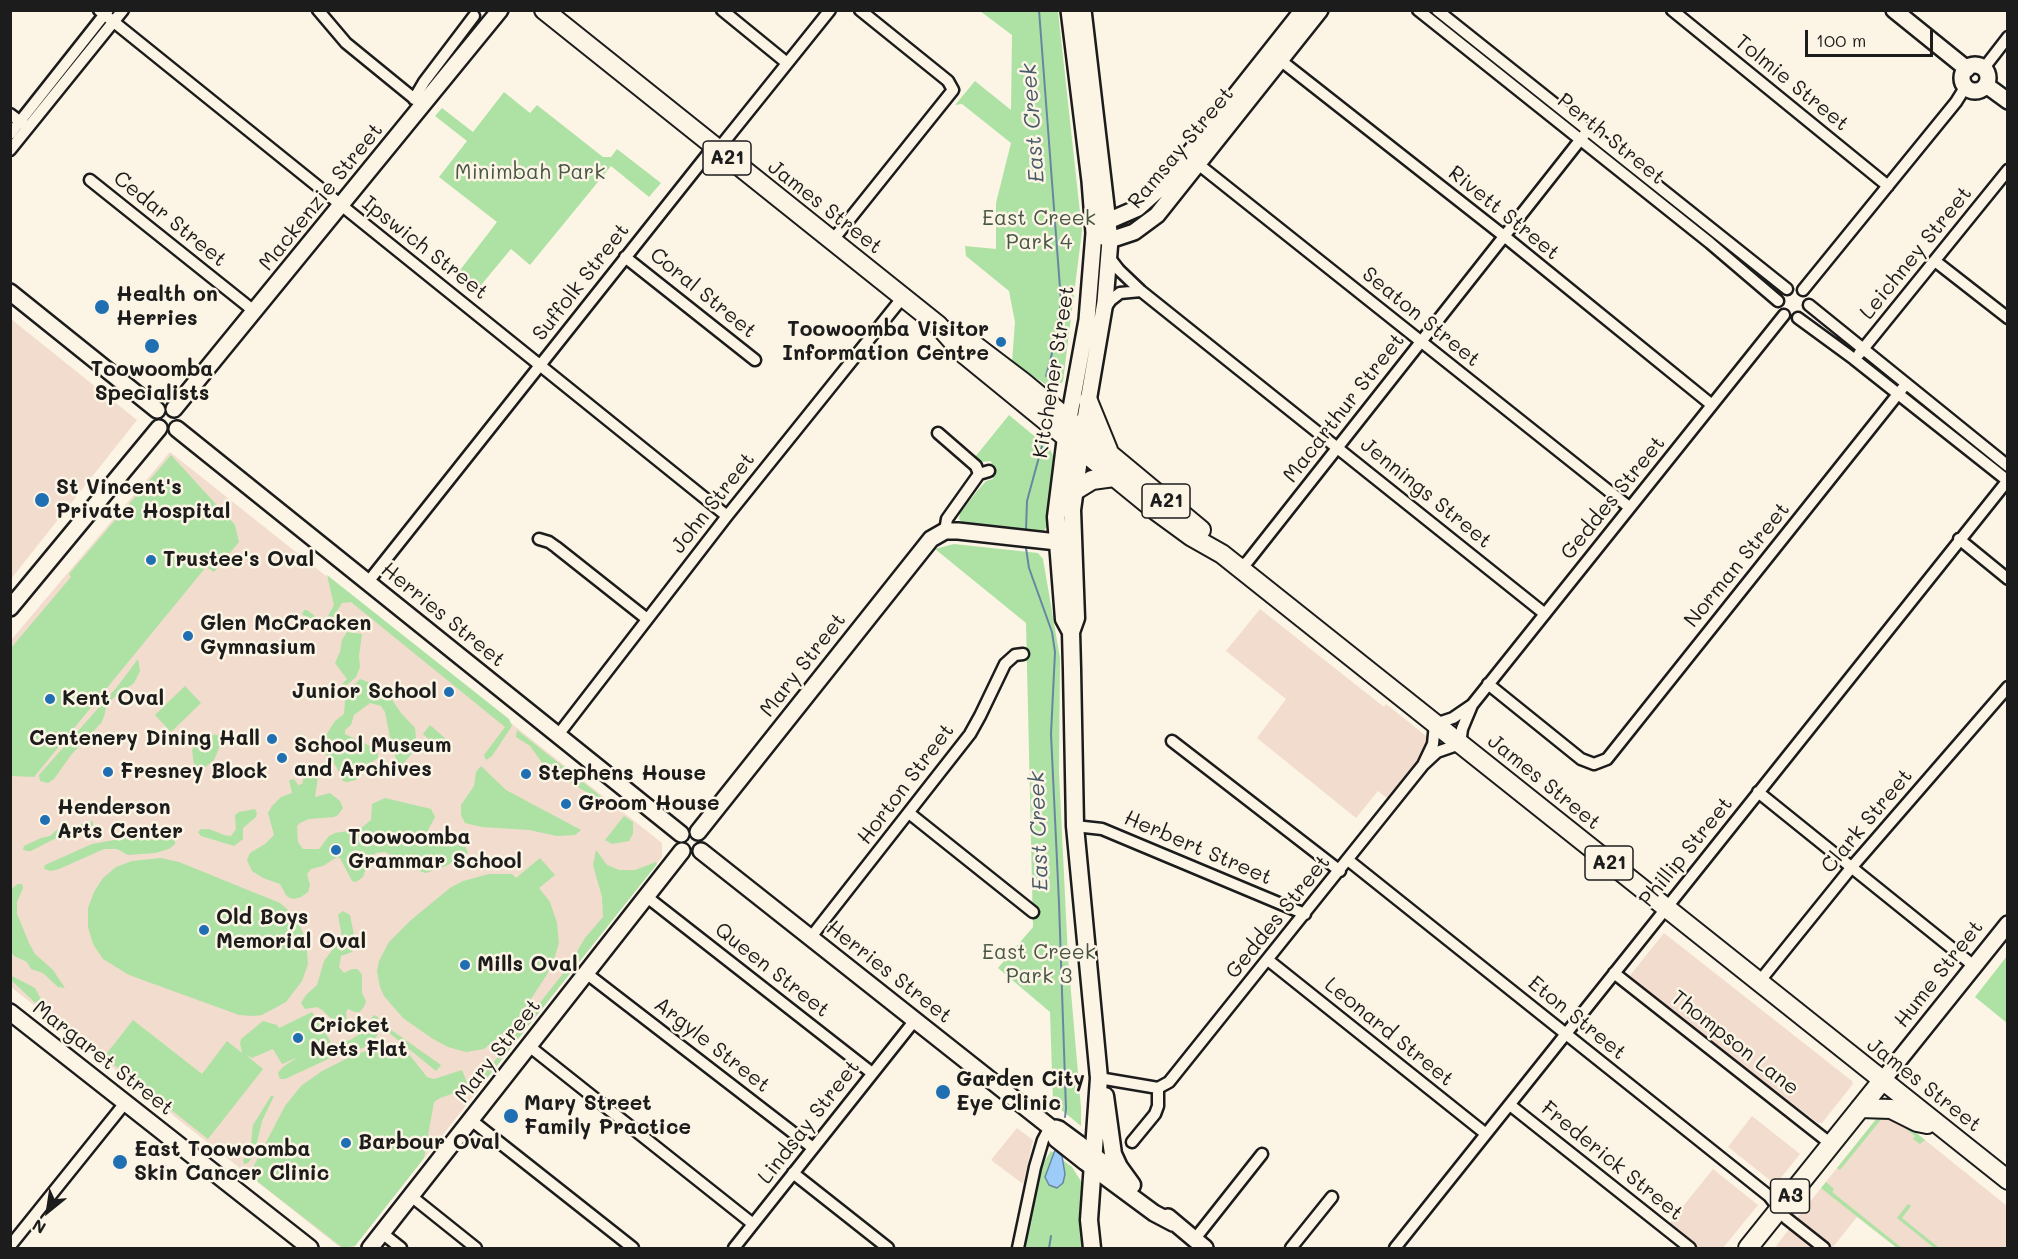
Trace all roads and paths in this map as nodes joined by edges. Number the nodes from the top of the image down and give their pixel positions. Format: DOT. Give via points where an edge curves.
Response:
graph roads {
  1 [pos="123,10"];
  2 [pos="318,10"];
  3 [pos="500,10"];
  4 [pos="544,10"];
  5 [pos="722,10"];
  6 [pos="830,10"];
  7 [pos="860,10"];
  8 [pos="1068,10"];
  9 [pos="1083,10"];
  10 [pos="1303,10"];
  11 [pos="1320,10"];
  12 [pos="1418,10"];
  13 [pos="1437,10"];
  14 [pos="1672,10"];
  15 [pos="1894,10"];
  16 [pos="106,15"];
  17 [pos="474,16"];
  18 [pos="1451,29"];
  19 [pos="2007,37"];
  20 [pos="1275,56"];
  21 [pos="787,63"];
  22 [pos="1984,68"];
  23 [pos="1967,69"];
  24 [pos="1505,72"];
  25 [pos="1986,85"];
  26 [pos="1966,86"];
  27 [pos="1086,90"];
  28 [pos="2007,101"];
  29 [pos="418,102"];
  30 [pos="10,114"];
  31 [pos="24,125"];
  32 [pos="1588,130"];
  33 [pos="10,134"];
  34 [pos="1580,139"];
  35 [pos="716,148"];
  36 [pos="10,150"];
  37 [pos="1193,160"];
  38 [pos="2007,170"];
  39 [pos="1104,178"];
  40 [pos="90,180"];
  41 [pos="1888,186"];
  42 [pos="340,206"];
  43 [pos="1138,208"];
  44 [pos="1108,221"];
  45 [pos="1094,233"];
  46 [pos="1718,233"];
  47 [pos="1504,236"];
  48 [pos="1110,240"];
  49 [pos="832,241"];
  50 [pos="1710,243"];
  51 [pos="625,257"];
  52 [pos="1109,257"];
  53 [pos="1935,261"];
  54 [pos="1787,289"];
  55 [pos="1803,290"];
  56 [pos="1141,291"];
  57 [pos="10,292"];
  58 [pos="903,297"];
  59 [pos="1778,301"];
  60 [pos="1809,305"];
  61 [pos="1104,310"];
  62 [pos="254,311"];
  63 [pos="1784,315"];
  64 [pos="1798,318"];
  65 [pos="2007,318"];
  66 [pos="1421,342"];
  67 [pos="1863,349"];
  68 [pos="1854,359"];
  69 [pos="755,360"];
  70 [pos="540,367"];
  71 [pos="1906,384"];
  72 [pos="1898,394"];
  73 [pos="1088,401"];
  74 [pos="1712,405"];
  75 [pos="174,409"];
  76 [pos="157,410"];
  77 [pos="159,428"];
  78 [pos="177,429"];
  79 [pos="1072,429"];
  80 [pos="938,433"];
  81 [pos="1337,447"];
  82 [pos="1080,449"];
  83 [pos="1108,452"];
  84 [pos="2007,466"];
  85 [pos="1114,477"];
  86 [pos="2007,481"];
  87 [pos="1074,491"];
  88 [pos="1629,507"];
  89 [pos="726,516"];
  90 [pos="945,531"];
  91 [pos="539,539"];
  92 [pos="1959,539"];
  93 [pos="1065,542"];
  94 [pos="1222,554"];
  95 [pos="1240,568"];
  96 [pos="2007,579"];
  97 [pos="368,582"];
  98 [pos="11,608"];
  99 [pos="1545,614"];
  100 [pos="647,619"];
  101 [pos="1023,654"];
  102 [pos="1488,684"];
  103 [pos="2007,687"];
  104 [pos="1472,705"];
  105 [pos="1436,724"];
  106 [pos="558,735"];
  107 [pos="1172,741"];
  108 [pos="1460,744"];
  109 [pos="1423,765"];
  110 [pos="1758,792"];
  111 [pos="909,813"];
  112 [pos="1075,826"];
  113 [pos="698,832"];
  114 [pos="681,834"];
  115 [pos="682,851"];
  116 [pos="701,851"];
  117 [pos="1348,860"];
  118 [pos="1851,868"];
  119 [pos="1340,871"];
  120 [pos="647,897"];
  121 [pos="1666,908"];
  122 [pos="1034,912"];
  123 [pos="1305,914"];
  124 [pos="2007,924"];
  125 [pos="811,937"];
  126 [pos="1268,960"];
  127 [pos="1974,966"];
  128 [pos="586,973"];
  129 [pos="1614,973"];
  130 [pos="1759,982"];
  131 [pos="10,1012"];
  132 [pos="915,1020"];
  133 [pos="1566,1034"];
  134 [pos="529,1046"];
  135 [pos="872,1073"];
  136 [pos="1099,1078"];
  137 [pos="1882,1081"];
  138 [pos="1158,1088"];
  139 [pos="1106,1100"];
  140 [pos="125,1103"];
  141 [pos="1510,1105"];
  142 [pos="1860,1108"];
  143 [pos="471,1120"];
  144 [pos="1050,1127"];
  145 [pos="1941,1127"];
  146 [pos="1486,1134"];
  147 [pos="1132,1142"];
  148 [pos="1832,1144"];
  149 [pos="813,1148"];
  150 [pos="1262,1154"];
  151 [pos="1098,1165"];
  152 [pos="794,1173"];
  153 [pos="2007,1180"];
  154 [pos="1132,1185"];
  155 [pos="411,1196"];
  156 [pos="1332,1197"];
  157 [pos="1779,1209"];
  158 [pos="1173,1223"];
  159 [pos="753,1224"];
  160 [pos="382,1233"];
  161 [pos="1199,1244"];
  162 [pos="10,1246"];
  163 [pos="738,1247"];
  164 [pos="310,1248"];
  165 [pos="370,1248"];
  166 [pos="401,1248"];
  167 [pos="476,1248"];
  168 [pos="633,1248"];
  169 [pos="888,1248"];
  170 [pos="1018,1248"];
  171 [pos="1094,1248"];
  172 [pos="1291,1248"];
  173 [pos="1397,1248"];
  174 [pos="1690,1248"];
  175 [pos="1748,1248"];
  176 [pos="1824,1248"];
  1 -- 16 [label="street"];
  2 -- 29 [label="street" via="346,43"];
  3 -- 29 [label="main road, Mackenzie Street"];
  4 -- 35 [label="highway, James Street / A21"];
  5 -- 21 [label="street"];
  6 -- 21 [label="street, Suffolk Street"];
  7 -- 49 [label="street" via="948,81 953,90"];
  8 -- 27 [label="main road, Kitchener Street"];
  9 -- 27 [label="main road, Kitchener Street"];
  10 -- 20 [label="main road, Ramsay Street"];
  11 -- 20 [label="main road, Ramsay Street"];
  12 -- 18 [label="street, Perth Street"];
  13 -- 18 [label="street, Perth Street"];
  14 -- 41 [label="street, Tolmie Street"];
  15 -- 23 [label="main road"];
  16 -- 31 [label="street"];
  16 -- 42 [label="street, Ipswich Street"];
  17 -- 29 [label="street, Mackenzie Street" via="423,82"];
  18 -- 24 [label="street, Perth Street"];
  19 -- 22 [label="street"];
  20 -- 37 [label="main road, Ramsay Street"];
  20 -- 47 [label="street, Rivett Street"];
  21 -- 35 [label="street, Suffolk Street"];
  22 -- 23 [label="main road" via="1974,65"];
  22 -- 25 [label="main road" via="1988,75"];
  23 -- 26 [label="main road" via="1963,77"];
  24 -- 32 [label="street, Perth Street"];
  24 -- 34 [label="street, Perth Street"];
  25 -- 26 [label="main road" via="1975,91"];
  25 -- 28 [label="main road"];
  26 -- 41 [label="street"];
  27 -- 39 [label="main road, Kitchener Street"];
  27 -- 45 [label="main road, Kitchener Street"];
  29 -- 42 [label="main road, Mackenzie Street"];
  30 -- 31 [label="street"];
  31 -- 33 [label="street"];
  31 -- 36 [label="street"];
  32 -- 34 [label="street, Macarthur Street"];
  32 -- 46 [label="street, Perth Street"];
  34 -- 47 [label="street, Macarthur Street"];
  34 -- 50 [label="street, Perth Street"];
  35 -- 49 [label="highway, James Street / A21"];
  35 -- 51 [label="street, Suffolk Street"];
  37 -- 43 [label="main road, Ramsay Street"];
  37 -- 48 [label="main road, Ramsay Street" via="1157,215 1134,232"];
  37 -- 66 [label="street, Seaton Street"];
  38 -- 53 [label="street, Leichney Street"];
  39 -- 43 [label="main road" via="1116,201"];
  39 -- 44 [label="main road, Kitchener Street"];
  40 -- 62 [label="street, Cedar Street"];
  41 -- 55 [label="street"];
  42 -- 62 [label="main road, Mackenzie Street"];
  42 -- 70 [label="street, Ipswich Street"];
  43 -- 44 [label="main road, Ramsay Street"];
  44 -- 45 [label="main road, Ramsay Street"];
  44 -- 48 [label="main road, Kitchener Street"];
  45 -- 48 [label="main road"];
  45 -- 79 [label="main road, Kitchener Street"];
  46 -- 50 [label="street"];
  46 -- 54 [label="street, Perth Street"];
  47 -- 66 [label="street, Macarthur Street"];
  47 -- 74 [label="street, Rivett Street"];
  48 -- 52 [label="main road, Kitchener Street"];
  49 -- 58 [label="highway, James Street / A21"];
  50 -- 59 [label="street, Perth Street"];
  51 -- 69 [label="street, Coral Street"];
  51 -- 70 [label="street, Suffolk Street"];
  52 -- 56 [label="street, Jennings Street"];
  52 -- 61 [label="main road, Kitchener Street"];
  53 -- 65 [label="street"];
  53 -- 67 [label="street, Leichney Street"];
  54 -- 55 [label="street"];
  54 -- 59 [label="street"];
  55 -- 60 [label="street"];
  56 -- 61 [label="street" via="1120,293"];
  56 -- 81 [label="street, Jennings Street"];
  57 -- 76 [label="main road"];
  58 -- 79 [label="highway, James Street / A21" via="938,325 973,344"];
  58 -- 89 [label="street, John Street"];
  59 -- 63 [label="street"];
  60 -- 64 [label="street"];
  60 -- 67 [label="street"];
  61 -- 73 [label="main road, Kitchener Street"];
  62 -- 75 [label="main road, Mackenzie Street"];
  63 -- 64 [label="street"];
  63 -- 74 [label="street, Geddes Street"];
  64 -- 68 [label="street"];
  66 -- 81 [label="street, Macarthur Street"];
  66 -- 88 [label="street, Seaton Street"];
  67 -- 68 [label="street, Leichney Street"];
  67 -- 71 [label="street"];
  68 -- 72 [label="street"];
  70 -- 89 [label="street, Ipswich Street"];
  70 -- 97 [label="street, Suffolk Street"];
  71 -- 72 [label="street, Norman Street"];
  71 -- 84 [label="street"];
  72 -- 86 [label="street"];
  72 -- 102 [label="street, Norman Street" via="1607,759 1594,764 1581,759"];
  73 -- 79 [label="main road, Kitchener Street"];
  73 -- 83 [label="highway"];
  74 -- 88 [label="street, Geddes Street"];
  75 -- 76 [label="main road"];
  75 -- 78 [label="main road" via="180,417"];
  76 -- 77 [label="main road" via="154,419"];
  77 -- 78 [label="main road" via="169,432"];
  77 -- 98 [label="main road"];
  78 -- 97 [label="main road, Herries Street"];
  79 -- 82 [label="highway, James Street / A21"];
  79 -- 83 [label="highway, James Street / A21"];
  79 -- 93 [label="main road, Kitchener Street" via="1057,505"];
  80 -- 90 [label="street, Mary Street" via="984,473 947,519"];
  81 -- 95 [label="street, Macarthur Street"];
  81 -- 99 [label="street, Jennings Street"];
  82 -- 85 [label="highway, James Street / A21"];
  82 -- 87 [label="main road, Kitchener Street"];
  83 -- 94 [label="highway, James Street / A21" via="1199,528"];
  85 -- 87 [label="highway" via="1092,480"];
  85 -- 94 [label="highway, James Street / A21" via="1184,531"];
  86 -- 92 [label="street, Phillip Street"];
  87 -- 93 [label="main road, Kitchener Street"];
  88 -- 99 [label="street, Geddes Street"];
  89 -- 100 [label="street, John Street"];
  90 -- 93 [label="main road"];
  90 -- 113 [label="main road, Mary Street" via="920,550"];
  91 -- 100 [label="street" via="556,547"];
  92 -- 96 [label="street"];
  92 -- 110 [label="street, Phillip Street"];
  93 -- 112 [label="main road, Kitchener Street" via="1076,618 1071,632"];
  94 -- 95 [label="highway, James Street / A21"];
  95 -- 105 [label="highway, James Street / A21"];
  97 -- 106 [label="main road, Herries Street"];
  99 -- 102 [label="street, Geddes Street"];
  100 -- 106 [label="street, John Street"];
  101 -- 111 [label="street, Horton Street" via="1015,655 1005,664 969,734"];
  102 -- 104 [label="street, Geddes Street"];
  103 -- 118 [label="street, Clark Street"];
  104 -- 105 [label="street, Geddes Street"];
  104 -- 108 [label="street, Geddes Street"];
  105 -- 108 [label="highway, James Street / A21"];
  105 -- 109 [label="street, Geddes Street" via="1433,744"];
  106 -- 114 [label="main road, Herries Street"];
  107 -- 119 [label="street"];
  108 -- 109 [label="street, Geddes Street" via="1437,752"];
  108 -- 121 [label="highway, James Street / A21"];
  109 -- 117 [label="street, Geddes Street"];
  110 -- 118 [label="street"];
  110 -- 121 [label="street, Phillip Street"];
  111 -- 122 [label="street"];
  111 -- 125 [label="street, Horton Street"];
  112 -- 123 [label="street, Herbert Street" via="1102,829"];
  112 -- 136 [label="main road, Kitchener Street"];
  113 -- 114 [label="main road" via="691,829"];
  113 -- 116 [label="main road" via="704,842"];
  114 -- 115 [label="main road" via="678,845"];
  115 -- 116 [label="main road" via="692,855"];
  115 -- 120 [label="main road, Mary Street"];
  116 -- 125 [label="main road, Herries Street"];
  117 -- 119 [label="street, Geddes Street"];
  117 -- 133 [label="street, Eton Street"];
  118 -- 127 [label="street"];
  118 -- 130 [label="street, Clark Street"];
  119 -- 123 [label="street, Geddes Street"];
  120 -- 128 [label="main road, Mary Street"];
  120 -- 135 [label="street, Queen Street"];
  121 -- 129 [label="street, Phillip Street"];
  121 -- 130 [label="highway, James Street / A21"];
  123 -- 126 [label="street, Geddes Street"];
  124 -- 127 [label="main road, Hume Street"];
  125 -- 132 [label="main road, Herries Street"];
  126 -- 138 [label="street, Geddes Street" via="1176,1076"];
  126 -- 146 [label="street, Leonard Street"];
  127 -- 137 [label="main road, Hume Street"];
  128 -- 134 [label="main road, Mary Street"];
  128 -- 149 [label="street, Argyle Street"];
  129 -- 133 [label="street, Phillip Street"];
  129 -- 148 [label="street, Thompson Lane"];
  130 -- 137 [label="highway, James Street / A21"];
  131 -- 140 [label="main road, Margaret Street"];
  132 -- 135 [label="street, Lindsay Street"];
  132 -- 144 [label="main road, Herries Street"];
  133 -- 141 [label="street, Phillip Street"];
  133 -- 157 [label="street, Eton Street" via="1773,1200"];
  134 -- 143 [label="main road, Mary Street"];
  134 -- 159 [label="street"];
  135 -- 149 [label="street, Lindsay Street"];
  136 -- 138 [label="street"];
  136 -- 139 [label="main road"];
  136 -- 151 [label="main road, Kitchener Street"];
  137 -- 142 [label="highway, Hume Street / A3"];
  137 -- 145 [label="highway, James Street"];
  138 -- 147 [label="street" via="1155,1114"];
  139 -- 151 [label="main road, Kitchener Street"];
  139 -- 154 [label="main road" via="1113,1154"];
  140 -- 162 [label="street"];
  140 -- 164 [label="main road, Margaret Street"];
  141 -- 146 [label="street, Phillip Street"];
  141 -- 174 [label="street, Frederick Street"];
  142 -- 145 [label="highway" via="1885,1107 1917,1122"];
  142 -- 148 [label="highway, Hume Street / A3"];
  143 -- 155 [label="main road, Mary Street"];
  143 -- 168 [label="street"];
  144 -- 151 [label="main road, Herries Street" via="1059,1129"];
  144 -- 170 [label="street" via="1039,1150"];
  145 -- 153 [label="highway, James Street"];
  146 -- 173 [label="street, Phillip Street"];
  148 -- 157 [label="highway, Hume Street / A3"];
  149 -- 152 [label="street, Lindsay Street"];
  150 -- 161 [label="street"];
  151 -- 154 [label="main road, Herries Street"];
  151 -- 158 [label="main road, Herries Street" via="1154,1213"];
  151 -- 171 [label="main road, Kitchener Street" via="1089,1220"];
  152 -- 159 [label="street, Lindsay Street"];
  152 -- 169 [label="street"];
  154 -- 158 [label="main road, Herries Street"];
  155 -- 160 [label="main road, Mary Street"];
  155 -- 167 [label="street"];
  156 -- 172 [label="street"];
  157 -- 175 [label="highway, Hume Street / A3"];
  157 -- 176 [label="street, Eton Street"];
  158 -- 161 [label="main road, Herries Street"];
  159 -- 163 [label="street, Lindsay Street"];
  160 -- 165 [label="main road, Mary Street"];
  160 -- 166 [label="street"];
}
